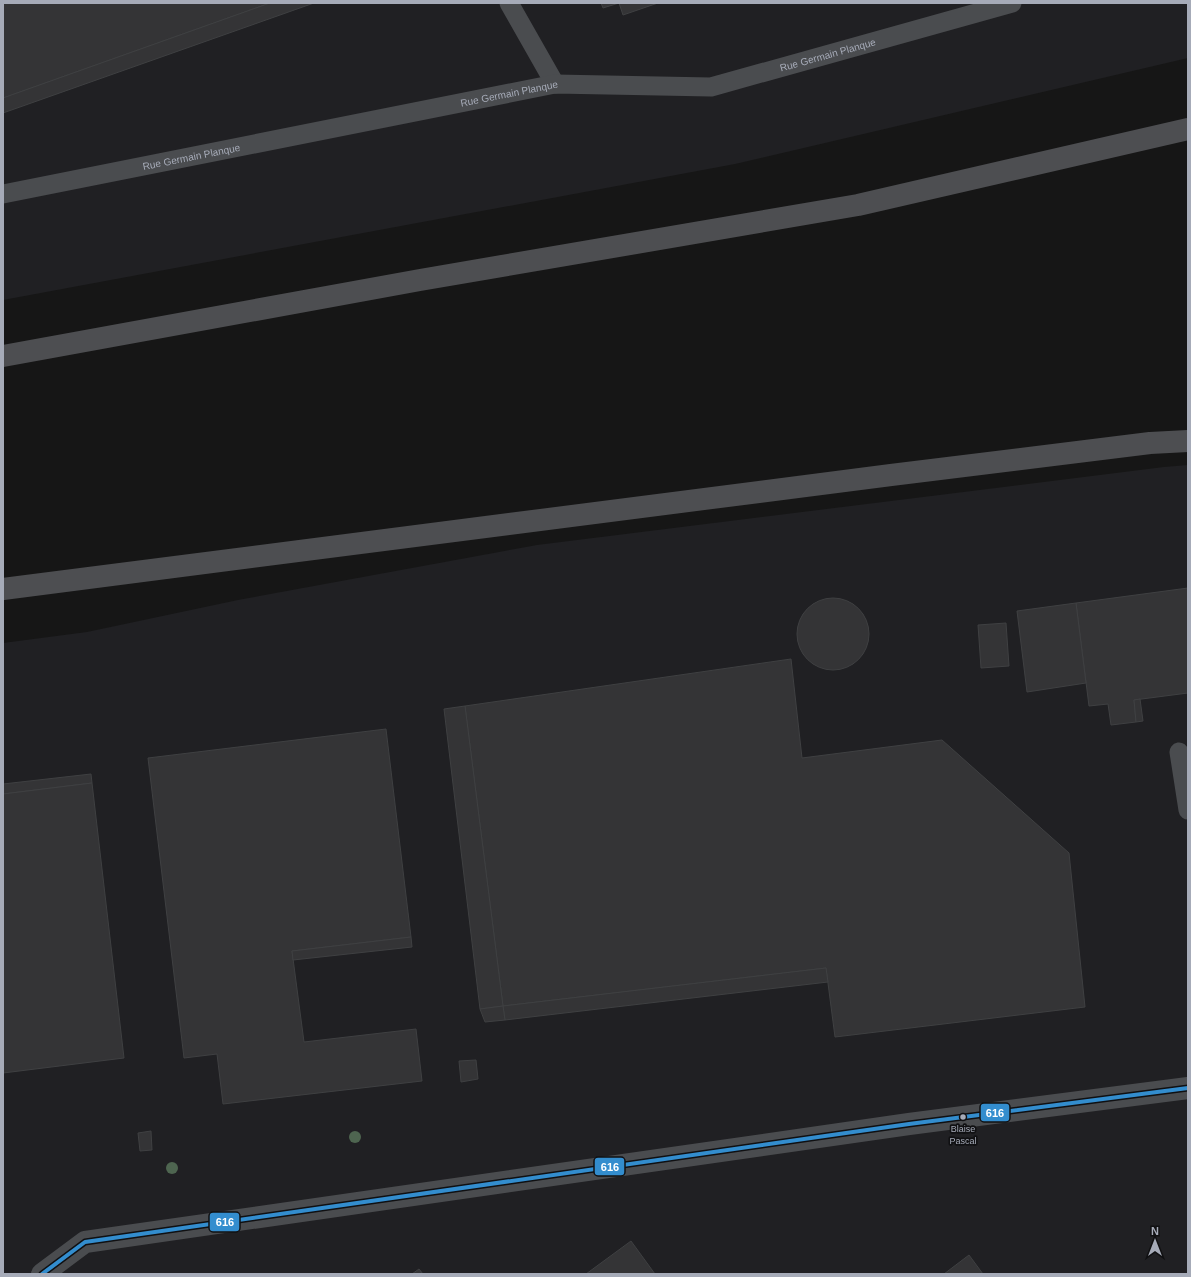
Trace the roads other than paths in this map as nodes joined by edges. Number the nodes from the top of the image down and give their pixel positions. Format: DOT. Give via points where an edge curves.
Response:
graph roads {
  1 [pos="509,3"];
  2 [pos="1012,3"];
  3 [pos="554,84"];
  4 [pos="1188,129"];
  5 [pos="3,194"];
  6 [pos="3,356"];
  7 [pos="1188,441"];
  8 [pos="3,589"];
  9 [pos="1179,752"];
  10 [pos="1188,810"];
  11 [pos="1188,1088"];
  12 [pos="42,1274"];
  1 -- 3 [label="lane"];
  2 -- 3 [label="lane, Rue Germain Planque" via="711,86"];
  3 -- 5 [label="lane, Rue Germain Planque"];
  4 -- 6 [label="main road" via="858,205 420,280"];
  7 -- 8 [label="main road" via="891,475"];
  9 -- 10 [label="lane"];
  11 -- 12 [label="street" via="909,1124 85,1242"];
}
